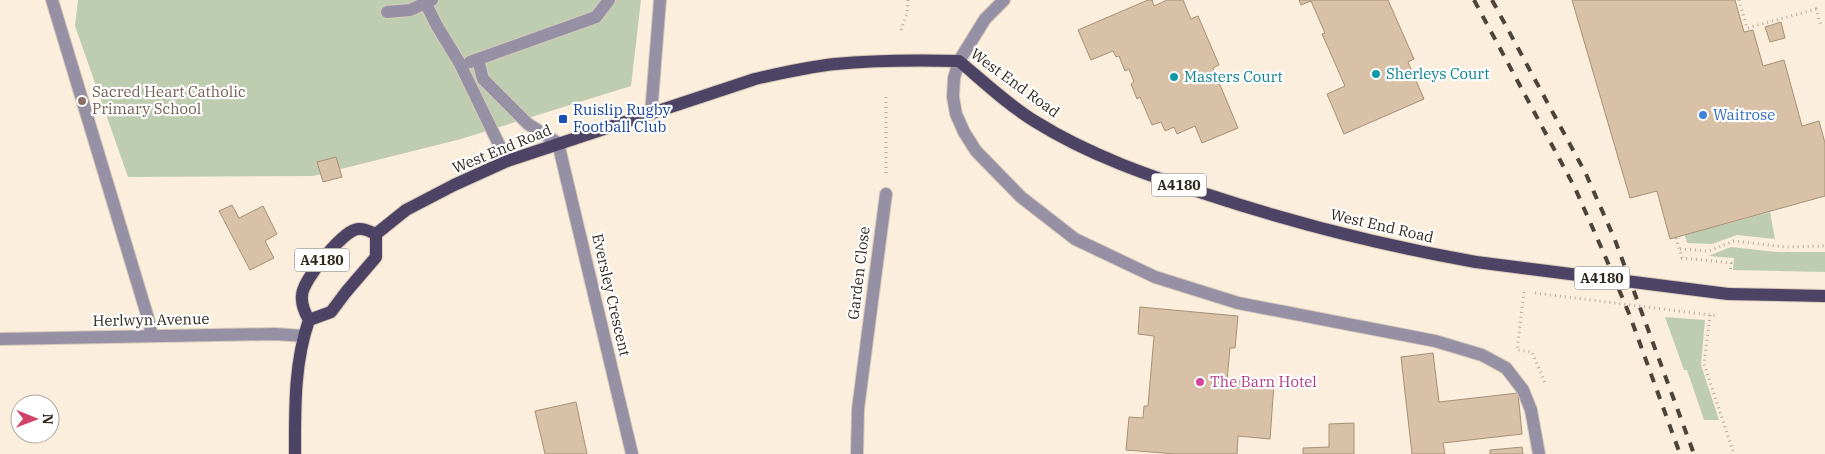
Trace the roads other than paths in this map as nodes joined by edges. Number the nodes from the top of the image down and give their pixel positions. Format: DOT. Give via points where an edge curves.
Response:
graph roads {
  1 [pos="52,0"];
  2 [pos="608,0"];
  3 [pos="660,0"];
  4 [pos="1004,0"];
  5 [pos="428,1"];
  6 [pos="387,12"];
  7 [pos="478,60"];
  8 [pos="959,61"];
  9 [pos="460,66"];
  10 [pos="650,114"];
  11 [pos="558,143"];
  12 [pos="507,161"];
  13 [pos="886,194"];
  14 [pos="376,234"];
  15 [pos="1825,296"];
  16 [pos="309,320"];
  17 [pos="152,336"];
  18 [pos="304,336"];
  19 [pos="0,339"];
  20 [pos="295,454"];
  21 [pos="632,454"];
  22 [pos="858,454"];
  23 [pos="1539,454"];
  1 -- 17 [label="street"];
  2 -- 7 [label="street" via="596,17"];
  3 -- 10 [label="street"];
  4 -- 8 [label="street" via="985,19"];
  5 -- 6 [label="street" via="410,10"];
  5 -- 9 [label="street" via="437,26"];
  7 -- 9 [label="street"];
  7 -- 11 [label="street" via="483,79 528,124"];
  8 -- 10 [label="main road, West End Road" via="868,62 795,70 714,91"];
  8 -- 15 [label="main road, West End Road / A4180, bridge" via="1035,122 1115,162 1264,213 1340,234 1476,262 1728,294"];
  8 -- 23 [label="street" via="954,78 956,114 976,151 1020,197 1076,239 1155,277 1238,303 1435,341 1482,355 1506,368 1524,390"];
  9 -- 12 [label="street"];
  10 -- 11 [label="main road, West End Road"];
  11 -- 12 [label="main road, West End Road"];
  11 -- 21 [label="street, Eversley Crescent"];
  12 -- 14 [label="main road, West End Road" via="406,210"];
  13 -- 22 [label="street, Garden Close" via="858,409"];
  14 -- 16 [label="main road, A4180" via="376,257 331,312"];
  14 -- 16 [label="main road, A4180" via="356,229 325,256 301,296"];
  16 -- 18 [label="main road"];
  17 -- 18 [label="street, Herlwyn Avenue"];
  17 -- 19 [label="street, Herlwyn Avenue"];
  18 -- 20 [label="main road" via="296,385"];
}
